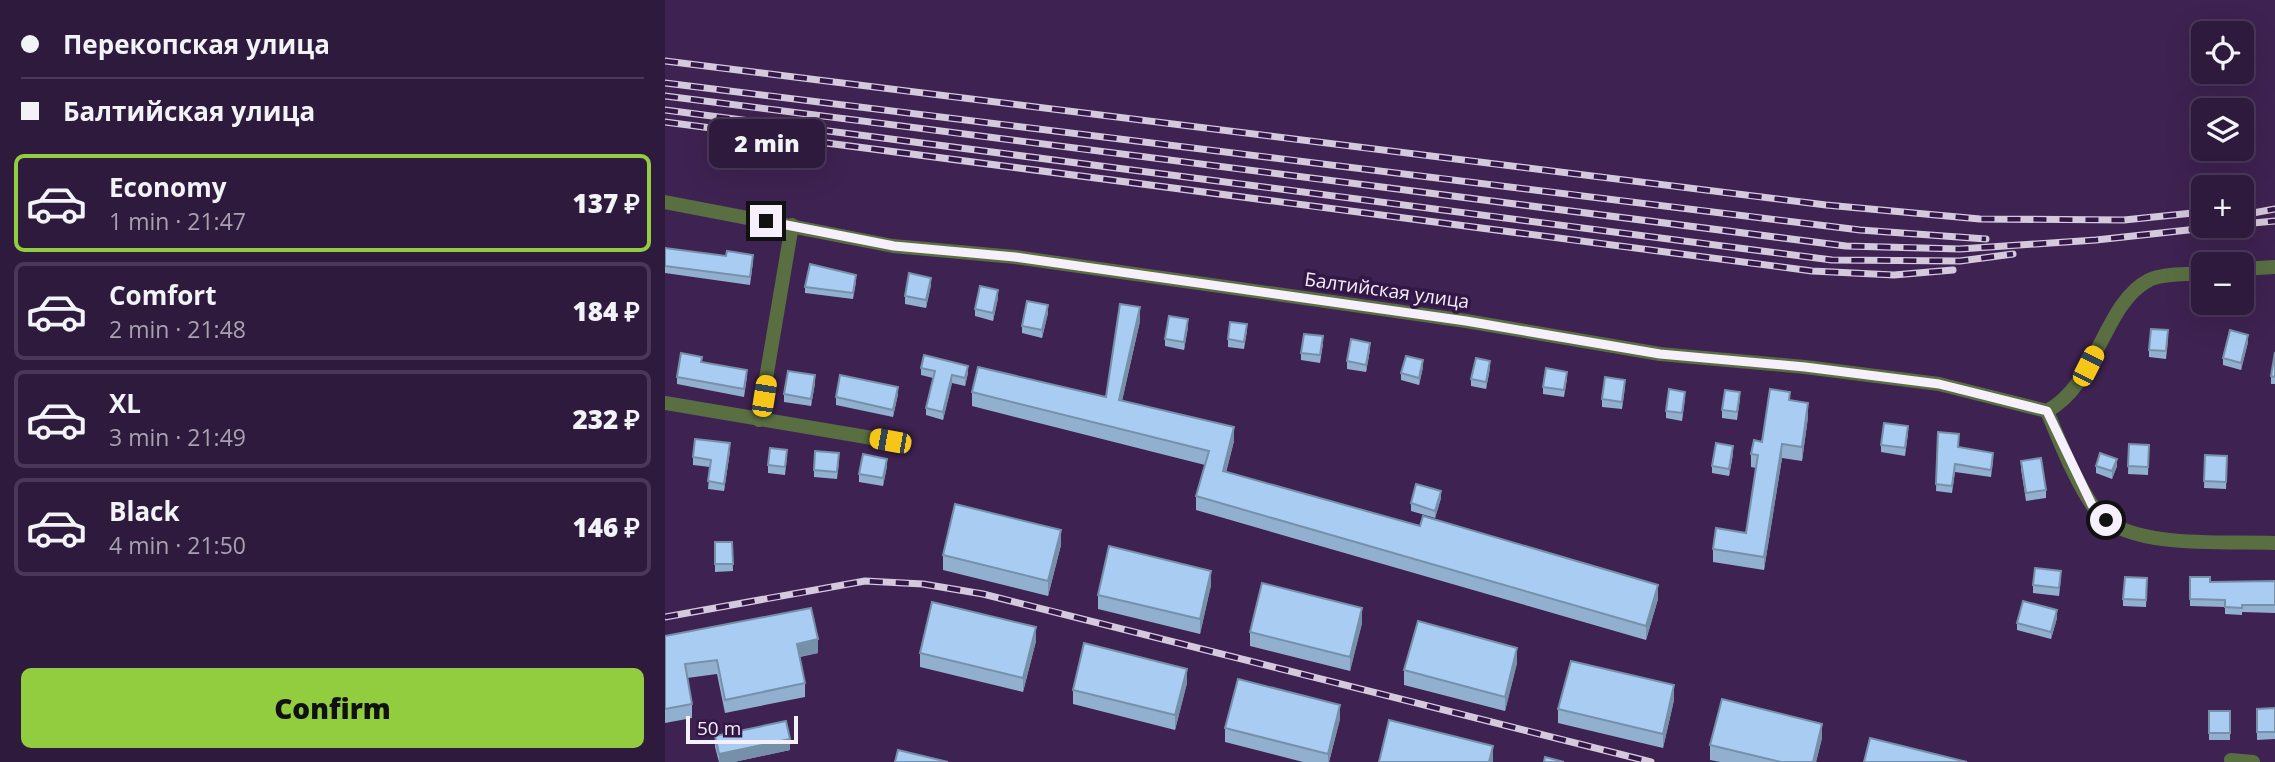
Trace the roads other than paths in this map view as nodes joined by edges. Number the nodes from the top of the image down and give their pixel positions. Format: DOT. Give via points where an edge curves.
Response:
graph roads {
  1 [pos="665,202"];
  2 [pos="792,225"];
  3 [pos="2275,267"];
  4 [pos="2254,268"];
  5 [pos="2191,274"];
  6 [pos="665,403"];
  7 [pos="2047,411"];
  8 [pos="759,420"];
  9 [pos="890,441"];
  10 [pos="2275,542"];
  11 [pos="2231,760"];
  12 [pos="2253,762"];
  1 -- 2 [label="street, Балтийская улица"];
  2 -- 7 [label="street, Балтийская улица" via="894,246 1042,261 1466,321 1660,354 1939,384"];
  2 -- 8 [label="street"];
  3 -- 4 [label="street"];
  5 -- 7 [label="street" via="2157,277 2137,290 2112,322 2078,387"];
  6 -- 8 [label="street"];
  7 -- 10 [label="street" via="2092,505 2115,527 2141,536"];
  8 -- 9 [label="street"];
  11 -- 12 [label="street"];
}
